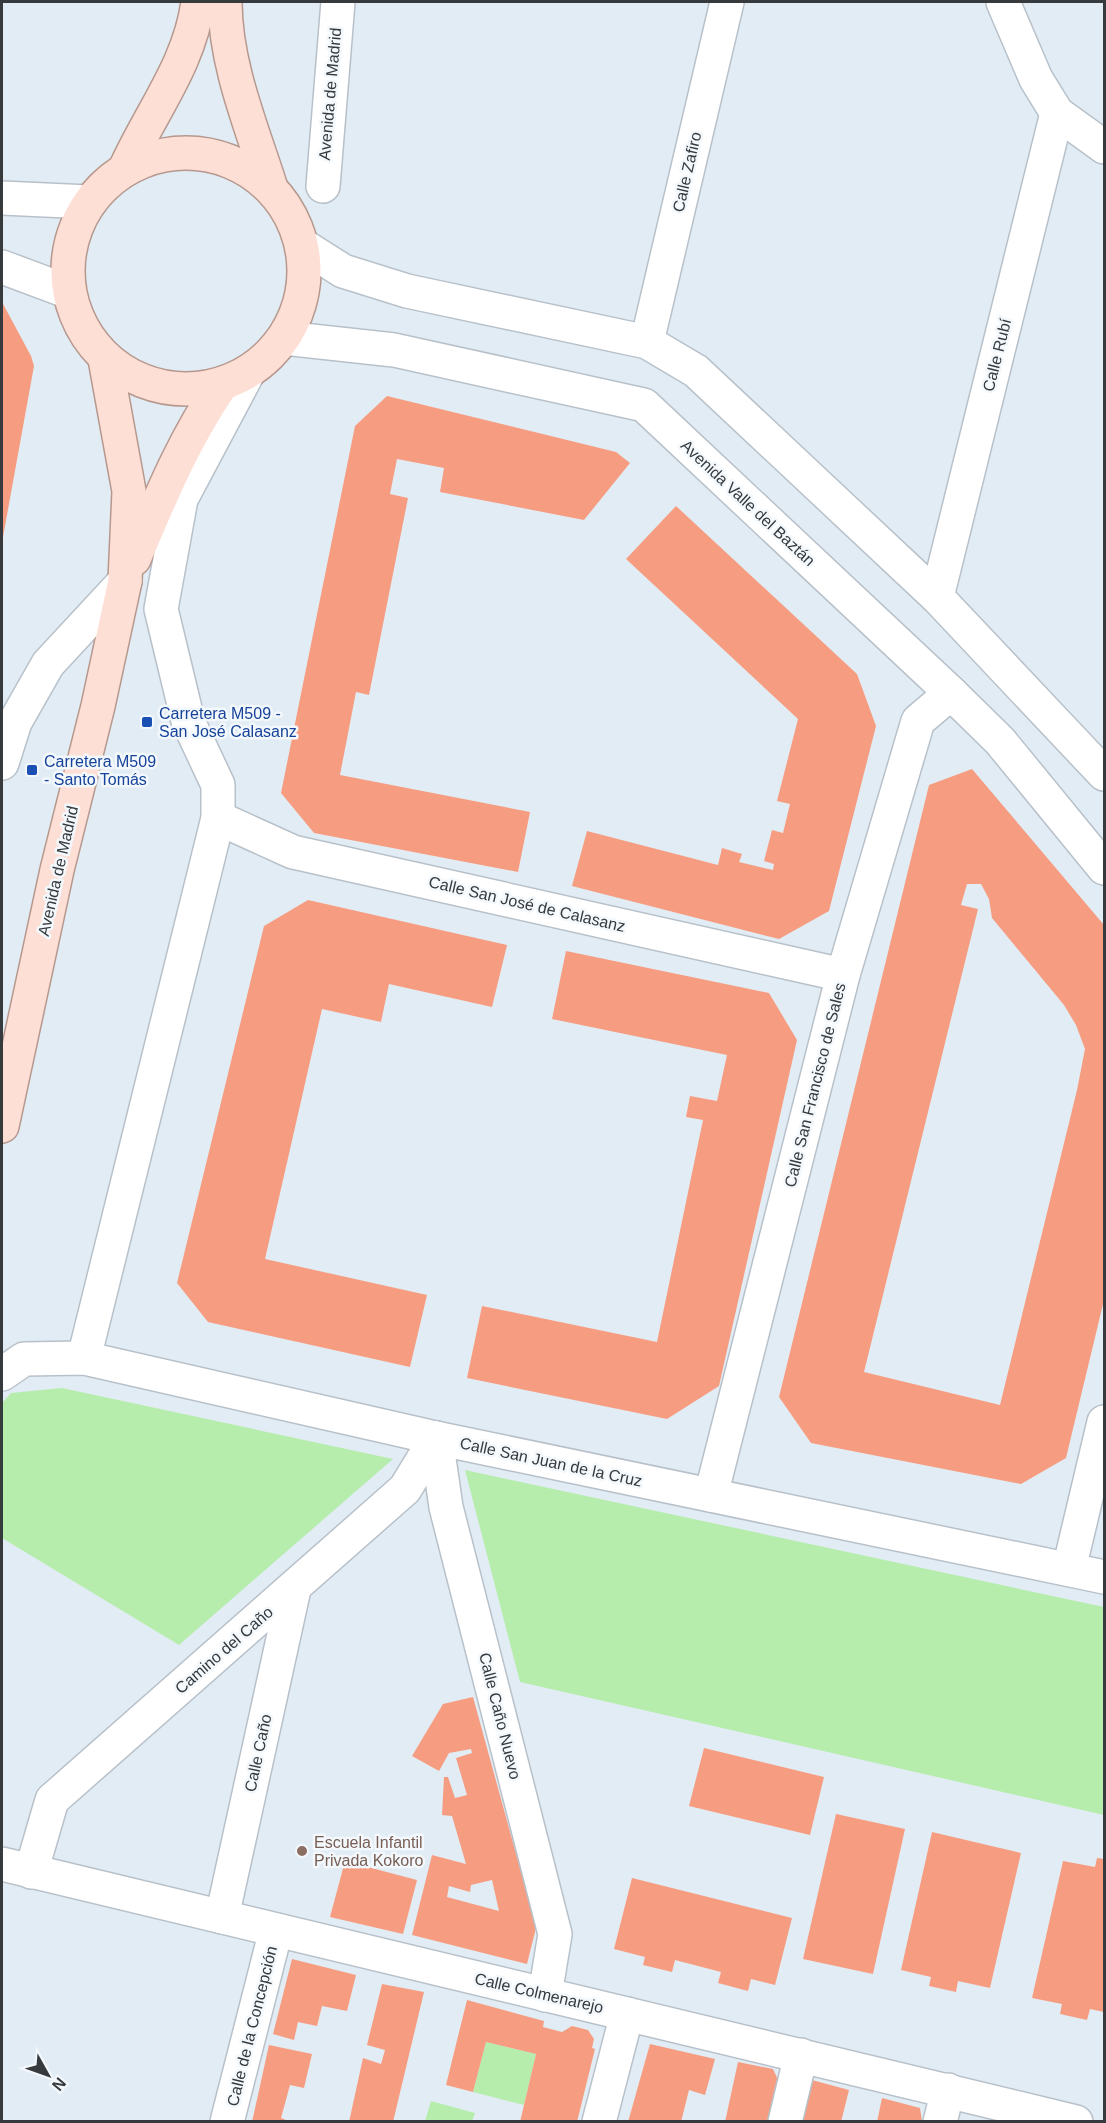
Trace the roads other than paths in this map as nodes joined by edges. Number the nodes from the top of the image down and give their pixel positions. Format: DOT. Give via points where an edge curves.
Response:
graph roads {
  1 [pos="198,2"];
  2 [pos="225,2"];
  3 [pos="338,2"];
  4 [pos="727,2"];
  5 [pos="1002,2"];
  6 [pos="1057,113"];
  7 [pos="1104,147"];
  8 [pos="125,169"];
  9 [pos="323,186"];
  10 [pos="271,188"];
  11 [pos="2,198"];
  12 [pos="89,202"];
  13 [pos="302,245"];
  14 [pos="2,267"];
  15 [pos="69,292"];
  16 [pos="284,338"];
  17 [pos="647,342"];
  18 [pos="105,359"];
  19 [pos="235,378"];
  20 [pos="125,581"];
  21 [pos="937,597"];
  22 [pos="951,693"];
  23 [pos="2,762"];
  24 [pos="1104,774"];
  25 [pos="218,818"];
  26 [pos="1104,868"];
  27 [pos="843,975"];
  28 [pos="2,1126"];
  29 [pos="84,1358"];
  30 [pos="2,1374"];
  31 [pos="1104,1422"];
  32 [pos="436,1438"];
  33 [pos="711,1495"];
  34 [pos="1069,1569"];
  35 [pos="1104,1577"];
  36 [pos="294,1589"];
  37 [pos="16,1868"];
  38 [pos="222,1917"];
  39 [pos="276,1930"];
  40 [pos="545,1995"];
  41 [pos="627,2014"];
  42 [pos="801,2055"];
  43 [pos="948,2090"];
  44 [pos="227,2121"];
  45 [pos="598,2121"];
  46 [pos="785,2121"];
  47 [pos="940,2121"];
  48 [pos="1076,2121"];
  1 -- 8 [label="main road" via="195,27 174,79 142,131"];
  2 -- 10 [label="main road" via="238,84"];
  3 -- 9 [label="street, Avenida de Madrid"];
  4 -- 17 [label="street, Calle Zafiro"];
  5 -- 6 [label="street" via="1036,79"];
  6 -- 7 [label="street"];
  6 -- 21 [label="street, Calle Rubí"];
  8 -- 10 [label="main road" via="154,157 185,152 217,156 246,168"];
  8 -- 12 [label="main road"];
  10 -- 13 [label="main road" via="290,214"];
  11 -- 12 [label="street"];
  12 -- 15 [label="main road" via="74,230 67,261"];
  13 -- 16 [label="main road" via="304,277 298,309"];
  13 -- 17 [label="street" via="343,272 407,291"];
  14 -- 15 [label="street"];
  15 -- 18 [label="main road" via="76,317"];
  16 -- 19 [label="main road" via="268,357"];
  16 -- 22 [label="street, Avenida Valle del Baztán" via="394,350 644,405"];
  17 -- 21 [label="street" via="696,371"];
  18 -- 19 [label="main road" via="131,377 160,388 191,390"];
  18 -- 20 [label="main road, Avenida de Madrid" via="129,491"];
  19 -- 20 [label="main road, Avenida de Madrid" via="201,414 172,467"];
  19 -- 25 [label="street" via="181,499 161,609 188,721 218,785"];
  20 -- 23 [label="street, Avenida de Madrid" via="48,664 15,722"];
  20 -- 28 [label="main road, Avenida de Madrid"];
  21 -- 24 [label="street"];
  22 -- 26 [label="street, Avenida Valle del Baztán" via="1000,741"];
  22 -- 27 [label="street, Calle San Francisco de Sales" via="918,721"];
  25 -- 27 [label="street, Calle San José de Calasanz" via="293,852"];
  25 -- 29 [label="street"];
  27 -- 33 [label="street, Calle San Francisco de Sales"];
  29 -- 30 [label="street, Calle San Juan de la Cruz" via="24,1359"];
  29 -- 32 [label="street, Calle San Juan de la Cruz"];
  31 -- 34 [label="street"];
  32 -- 33 [label="street, Calle San Juan de la Cruz"];
  32 -- 36 [label="street, Camino del Caño" via="405,1489"];
  32 -- 40 [label="street, Calle Caño Nuevo" via="446,1507 555,1934"];
  33 -- 34 [label="street, Calle San Juan de la Cruz"];
  34 -- 35 [label="street, Calle San Juan de la Cruz"];
  36 -- 37 [label="street, Camino del Caño" via="52,1800"];
  36 -- 38 [label="street, Calle Caño"];
  37 -- 38 [label="street, Calle Colmenarejo"];
  38 -- 39 [label="street, Calle Colmenarejo"];
  39 -- 40 [label="street, Calle Colmenarejo"];
  39 -- 44 [label="street, Calle de la Concepción"];
  40 -- 41 [label="street, Calle Colmenarejo"];
  41 -- 42 [label="street, Calle Colmenarejo"];
  41 -- 45 [label="street"];
  42 -- 43 [label="street, Calle Colmenarejo"];
  42 -- 46 [label="street"];
  43 -- 47 [label="street"];
  43 -- 48 [label="street, Calle Colmenarejo"];
}
